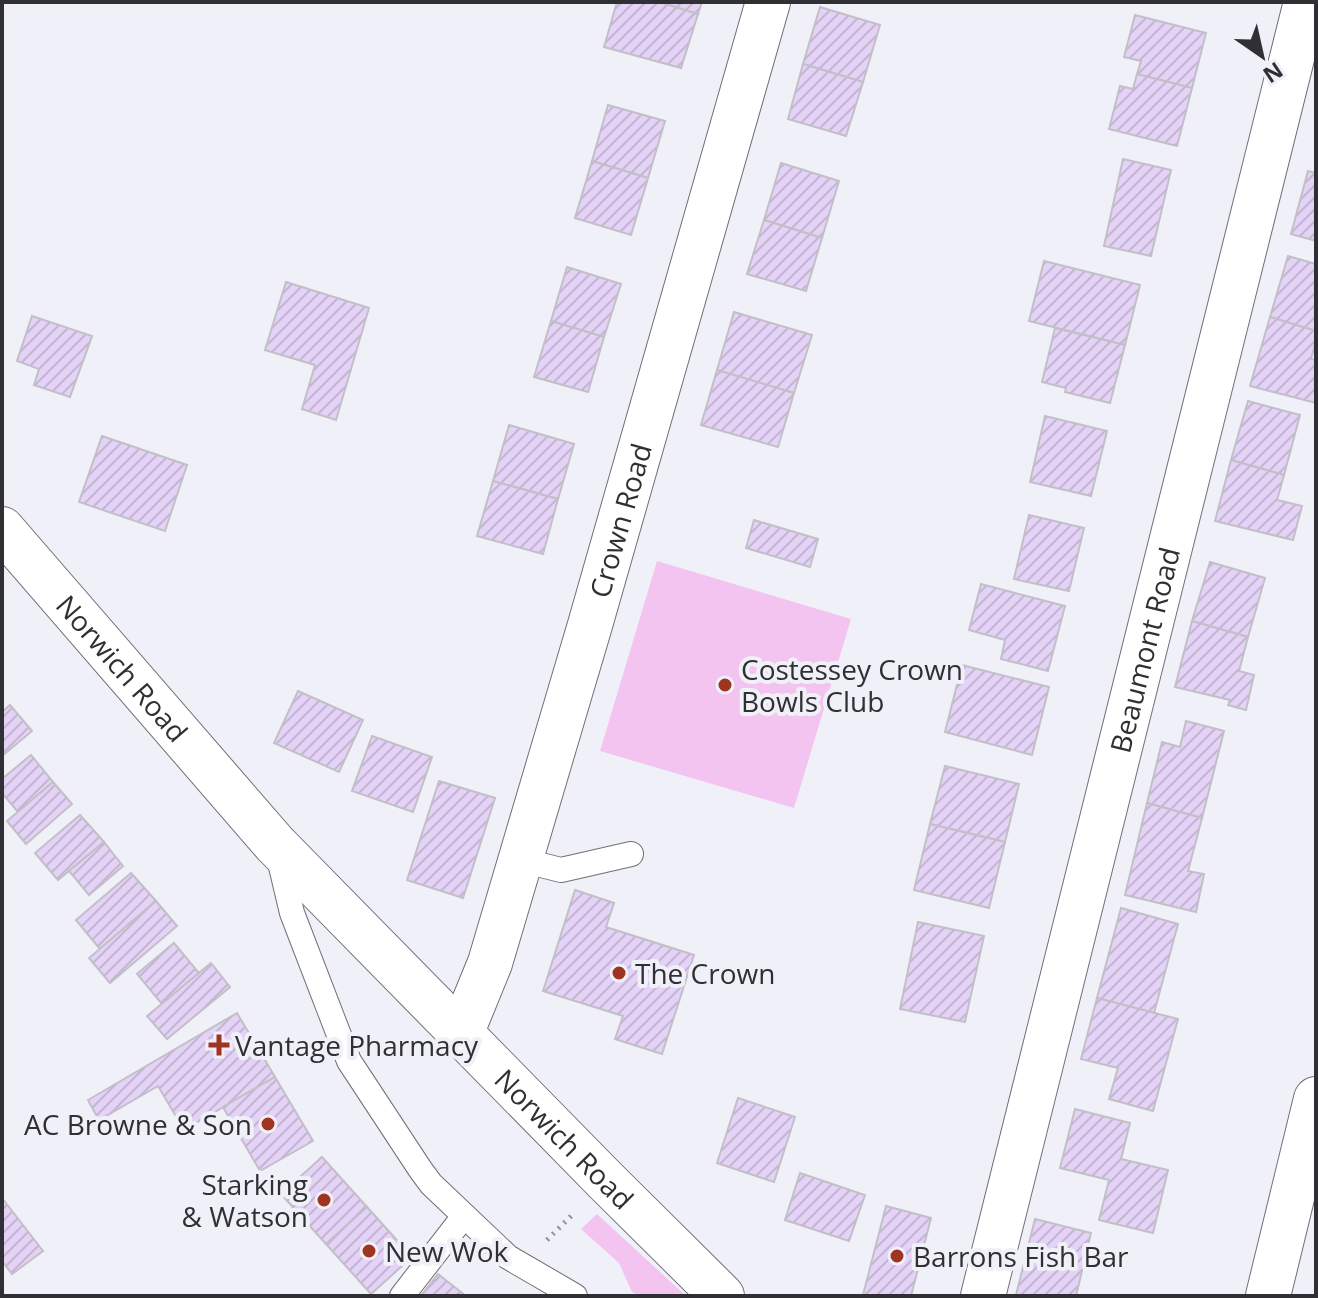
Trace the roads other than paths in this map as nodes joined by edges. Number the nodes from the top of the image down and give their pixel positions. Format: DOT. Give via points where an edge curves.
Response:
graph roads {
  1 [pos="768,2"];
  2 [pos="1306,2"];
  3 [pos="2,529"];
  4 [pos="275,844"];
  5 [pos="631,854"];
  6 [pos="521,860"];
  7 [pos="461,1034"];
  8 [pos="1316,1099"];
  9 [pos="464,1216"];
  10 [pos="402,1296"];
  11 [pos="575,1296"];
  12 [pos="722,1296"];
  13 [pos="983,1296"];
  14 [pos="1268,1296"];
  1 -- 6 [label="street, Crown Road"];
  2 -- 13 [label="street, Beaumont Road"];
  3 -- 4 [label="street, Norwich Road"];
  4 -- 7 [label="street, Norwich Road"];
  4 -- 9 [label="lane, Norwich Road" via="292,913 349,1061 431,1184"];
  5 -- 6 [label="lane" via="561,870"];
  6 -- 7 [label="street, Crown Road" via="490,963"];
  7 -- 12 [label="street, Norwich Road"];
  8 -- 14 [label="street"];
  9 -- 10 [label="lane"];
  9 -- 11 [label="lane, Norwich Road" via="508,1257"];
}
